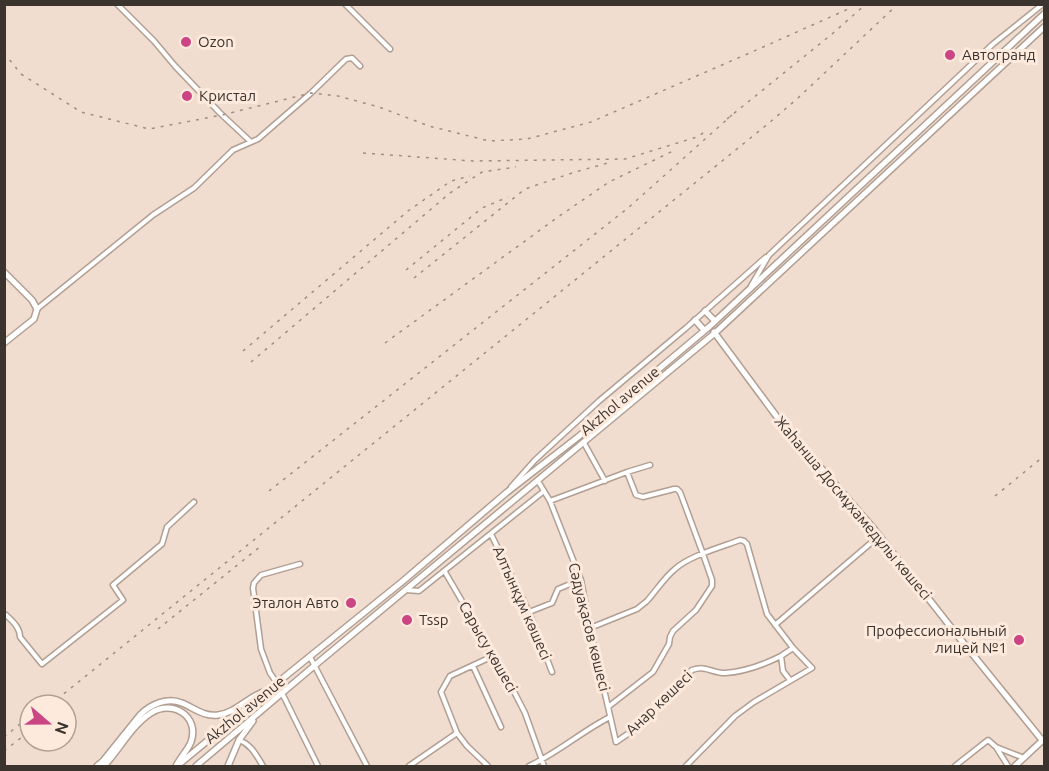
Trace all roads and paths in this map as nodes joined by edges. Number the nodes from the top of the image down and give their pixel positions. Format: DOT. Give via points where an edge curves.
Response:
graph roads {
  1 [pos="117,4"];
  2 [pos="345,4"];
  3 [pos="1043,4"];
  4 [pos="1044,14"];
  5 [pos="1044,27"];
  6 [pos="390,50"];
  7 [pos="360,66"];
  8 [pos="915,134"];
  9 [pos="922,141"];
  10 [pos="250,142"];
  11 [pos="769,255"];
  12 [pos="4,272"];
  13 [pos="749,290"];
  14 [pos="37,309"];
  15 [pos="705,311"];
  16 [pos="695,320"];
  17 [pos="715,321"];
  18 [pos="707,328"];
  19 [pos="716,333"];
  20 [pos="4,343"];
  21 [pos="584,443"];
  22 [pos="650,465"];
  23 [pos="627,472"];
  24 [pos="538,481"];
  25 [pos="605,481"];
  26 [pos="544,491"];
  27 [pos="506,493"];
  28 [pos="550,501"];
  29 [pos="194,502"];
  30 [pos="491,534"];
  31 [pos="879,536"];
  32 [pos="704,554"];
  33 [pos="300,564"];
  34 [pos="445,572"];
  35 [pos="581,580"];
  36 [pos="406,590"];
  37 [pos="529,612"];
  38 [pos="6,615"];
  39 [pos="775,626"];
  40 [pos="590,628"];
  41 [pos="793,648"];
  42 [pos="493,656"];
  43 [pos="781,656"];
  44 [pos="310,657"];
  45 [pos="314,666"];
  46 [pos="473,666"];
  47 [pos="552,672"];
  48 [pos="790,680"];
  49 [pos="277,683"];
  50 [pos="268,691"];
  51 [pos="282,693"];
  52 [pos="608,707"];
  53 [pos="261,712"];
  54 [pos="610,717"];
  55 [pos="501,727"];
  56 [pos="458,733"];
  57 [pos="239,740"];
  58 [pos="1044,740"];
  59 [pos="616,742"];
  60 [pos="996,747"];
  61 [pos="1024,758"];
  62 [pos="542,760"];
  63 [pos="97,766"];
  64 [pos="104,766"];
  65 [pos="176,766"];
  66 [pos="196,766"];
  67 [pos="228,766"];
  68 [pos="263,766"];
  69 [pos="318,766"];
  70 [pos="366,766"];
  71 [pos="409,766"];
  72 [pos="488,766"];
  73 [pos="529,766"];
  74 [pos="544,766"];
  75 [pos="686,766"];
  76 [pos="956,766"];
  77 [pos="1008,766"];
  78 [pos="1015,766"];
  1 -- 10 [label="street"];
  2 -- 6 [label="street"];
  3 -- 11 [label="street" via="993,44"];
  4 -- 8 [label="main road, Akzhol avenue"];
  5 -- 9 [label="main road, Akzhol avenue"];
  7 -- 10 [label="street" via="352,57 346,59 287,114"];
  8 -- 9 [label="main road"];
  8 -- 13 [label="main road, Akzhol avenue"];
  9 -- 19 [label="main road, Akzhol avenue"];
  10 -- 14 [label="street" via="233,150 194,188 153,215"];
  11 -- 13 [label="street"];
  11 -- 15 [label="street"];
  12 -- 14 [label="main road"];
  13 -- 17 [label="main road, Akzhol avenue"];
  14 -- 20 [label="main road" via="34,320"];
  15 -- 16 [label="street"];
  15 -- 17 [label="main road"];
  16 -- 18 [label="main road, Жаһанша Досмұхамедұлы көшесі"];
  16 -- 27 [label="street" via="599,400"];
  17 -- 18 [label="main road, Akzhol avenue"];
  18 -- 19 [label="main road, Жаһанша Досмұхамедұлы көшесі"];
  18 -- 27 [label="main road, Akzhol avenue"];
  19 -- 21 [label="main road, Akzhol avenue"];
  19 -- 31 [label="main road, Жаһанша Досмұхамедұлы көшесі" via="780,421"];
  21 -- 24 [label="main road, Akzhol avenue"];
  21 -- 25 [label="street"];
  22 -- 23 [label="street"];
  23 -- 25 [label="street"];
  23 -- 32 [label="street, Анар көшесі" via="639,497 674,489 680,492"];
  24 -- 26 [label="street, Сәдуақасов көшесі"];
  24 -- 36 [label="main road, Akzhol avenue"];
  25 -- 28 [label="street"];
  26 -- 28 [label="street, Сәдуақасов көшесі"];
  26 -- 30 [label="street"];
  27 -- 44 [label="main road, Akzhol avenue"];
  28 -- 35 [label="street, Сәдуақасов көшесі"];
  29 -- 38 [label="street" via="166,527 162,544 113,585 123,600 42,664"];
  30 -- 34 [label="street"];
  30 -- 37 [label="street, Алтынқұм көшесі"];
  31 -- 39 [label="street"];
  31 -- 58 [label="main road, Жаһанша Досмұхамедұлы көшесі"];
  32 -- 39 [label="street" via="740,540 747,544 766,614"];
  32 -- 40 [label="street" via="673,570 637,609"];
  32 -- 52 [label="street, Анар көшесі" via="712,586 696,610 673,631 653,672"];
  33 -- 49 [label="street" via="261,575 254,582 261,649"];
  34 -- 36 [label="street" via="419,591"];
  34 -- 42 [label="street, Сарысу көшесі"];
  35 -- 37 [label="street" via="558,589 552,603"];
  35 -- 40 [label="street, Сәдуақасов көшесі"];
  36 -- 45 [label="main road, Akzhol avenue"];
  37 -- 47 [label="street, Алтынқұм көшесі"];
  39 -- 41 [label="street"];
  40 -- 52 [label="street, Сәдуақасов көшесі"];
  41 -- 43 [label="street, Анар көшесі"];
  41 -- 48 [label="street" via="812,668"];
  42 -- 46 [label="street"];
  42 -- 62 [label="street, Сарысу көшесі" via="525,713"];
  43 -- 48 [label="street" via="783,671"];
  43 -- 59 [label="street, Анар көшесі" via="766,664 728,672 692,670"];
  44 -- 45 [label="street"];
  44 -- 49 [label="main road, Akzhol avenue"];
  45 -- 51 [label="main road, Akzhol avenue"];
  45 -- 70 [label="street"];
  46 -- 55 [label="street"];
  46 -- 56 [label="street" via="450,676 441,692"];
  48 -- 75 [label="street" via="735,716"];
  49 -- 50 [label="main road, Akzhol avenue"];
  50 -- 63 [label="main road" via="216,716 172,701 154,704"];
  50 -- 65 [label="main road, Akzhol avenue"];
  51 -- 53 [label="main road, Akzhol avenue"];
  51 -- 69 [label="street"];
  52 -- 54 [label="street, Сәдуақасов көшесі"];
  53 -- 57 [label="main road"];
  53 -- 66 [label="main road, Akzhol avenue"];
  54 -- 59 [label="street, Сәдуақасов көшесі"];
  54 -- 62 [label="street"];
  56 -- 71 [label="street"];
  56 -- 72 [label="street"];
  57 -- 67 [label="main road"];
  57 -- 68 [label="street" via="252,748"];
  58 -- 61 [label="main road"];
  60 -- 61 [label="street"];
  60 -- 76 [label="street" via="988,740"];
  60 -- 77 [label="street"];
  61 -- 78 [label="main road"];
  62 -- 73 [label="street"];
  62 -- 74 [label="street, Сарысу көшесі"];
  64 -- 65 [label="main road" via="144,718 170,708 179,710 192,724 192,741"];
}
